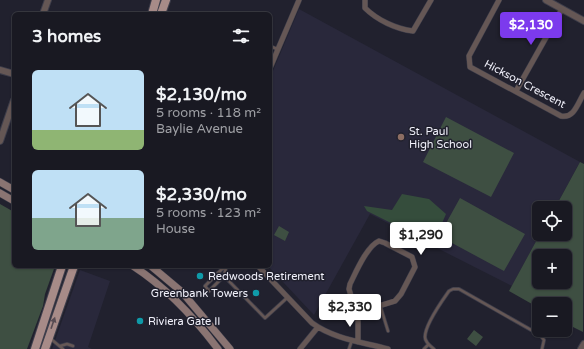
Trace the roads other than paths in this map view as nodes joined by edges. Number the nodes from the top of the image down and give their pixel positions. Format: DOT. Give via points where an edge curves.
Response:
graph roads {
  1 [pos="48,0"];
  2 [pos="156,0"];
  3 [pos="166,0"];
  4 [pos="299,0"];
  5 [pos="365,0"];
  6 [pos="431,0"];
  7 [pos="499,0"];
  8 [pos="546,0"];
  9 [pos="562,10"];
  10 [pos="44,12"];
  11 [pos="153,12"];
  12 [pos="162,12"];
  13 [pos="584,22"];
  14 [pos="272,47"];
  15 [pos="278,50"];
  16 [pos="272,62"];
  17 [pos="0,70"];
  18 [pos="12,73"];
  19 [pos="516,91"];
  20 [pos="584,93"];
  21 [pos="12,106"];
  22 [pos="0,141"];
  23 [pos="0,182"];
  24 [pos="12,189"];
  25 [pos="0,193"];
  26 [pos="12,200"];
  27 [pos="61,268"];
  28 [pos="73,268"];
  29 [pos="136,268"];
  30 [pos="153,268"];
  31 [pos="225,268"];
  32 [pos="227,268"];
  33 [pos="260,268"];
  34 [pos="224,276"];
  35 [pos="288,297"];
  36 [pos="354,304"];
  37 [pos="380,305"];
  38 [pos="326,312"];
  39 [pos="356,313"];
  40 [pos="318,327"];
  41 [pos="388,332"];
  42 [pos="48,338"];
  43 [pos="352,340"];
  44 [pos="358,342"];
  45 [pos="584,344"];
  46 [pos="428,345"];
  47 [pos="60,346"];
  48 [pos="73,346"];
  49 [pos="35,349"];
  50 [pos="45,349"];
  51 [pos="64,349"];
  52 [pos="218,349"];
  53 [pos="230,349"];
  54 [pos="300,349"];
  55 [pos="349,349"];
  56 [pos="388,349"];
  57 [pos="424,349"];
  58 [pos="434,349"];
  59 [pos="542,349"];
  60 [pos="581,349"];
  1 -- 10 [label="street"];
  2 -- 11 [label="main road"];
  3 -- 12 [label="main road"];
  4 -- 15 [label="street"];
  5 -- 6 [label="street" via="365,8 372,15 402,30 413,31"];
  7 -- 19 [label="street, Hickson Crescent" via="468,62 470,67"];
  8 -- 9 [label="street"];
  9 -- 13 [label="street"];
  9 -- 19 [label="street"];
  14 -- 15 [label="lane"];
  15 -- 16 [label="street"];
  17 -- 18 [label="street"];
  19 -- 20 [label="street, Hickson Crescent" via="566,117 572,115"];
  21 -- 22 [label="street"];
  23 -- 24 [label="main road"];
  25 -- 26 [label="main road"];
  27 -- 49 [label="main road"];
  42 -- 28 [label="main road, one-way"];
  29 -- 52 [label="main road" via="181,304"];
  30 -- 53 [label="main road" via="182,292"];
  31 -- 34 [label="lane" via="205,286 209,291"];
  32 -- 34 [label="lane"];
  33 -- 35 [label="street"];
  34 -- 35 [label="lane" via="265,318"];
  35 -- 40 [label="street"];
  36 -- 37 [label="street" via="350,284 373,243 379,241 412,258 415,267 401,294 394,301"];
  36 -- 38 [label="lane"];
  36 -- 39 [label="street"];
  37 -- 39 [label="street"];
  37 -- 41 [label="lane"];
  39 -- 44 [label="street"];
  40 -- 43 [label="street" via="325,332"];
  40 -- 54 [label="street"];
  42 -- 47 [label="lane"];
  42 -- 50 [label="main road"];
  43 -- 44 [label="street"];
  43 -- 55 [label="lane"];
  44 -- 56 [label="street"];
  45 -- 60 [label="street"];
  46 -- 57 [label="lane"];
  46 -- 58 [label="lane"];
  46 -- 59 [label="lane" via="425,337 428,326 449,291 459,289 540,335 544,340"];
  47 -- 48 [label="lane"];
  47 -- 51 [label="lane"];
}
